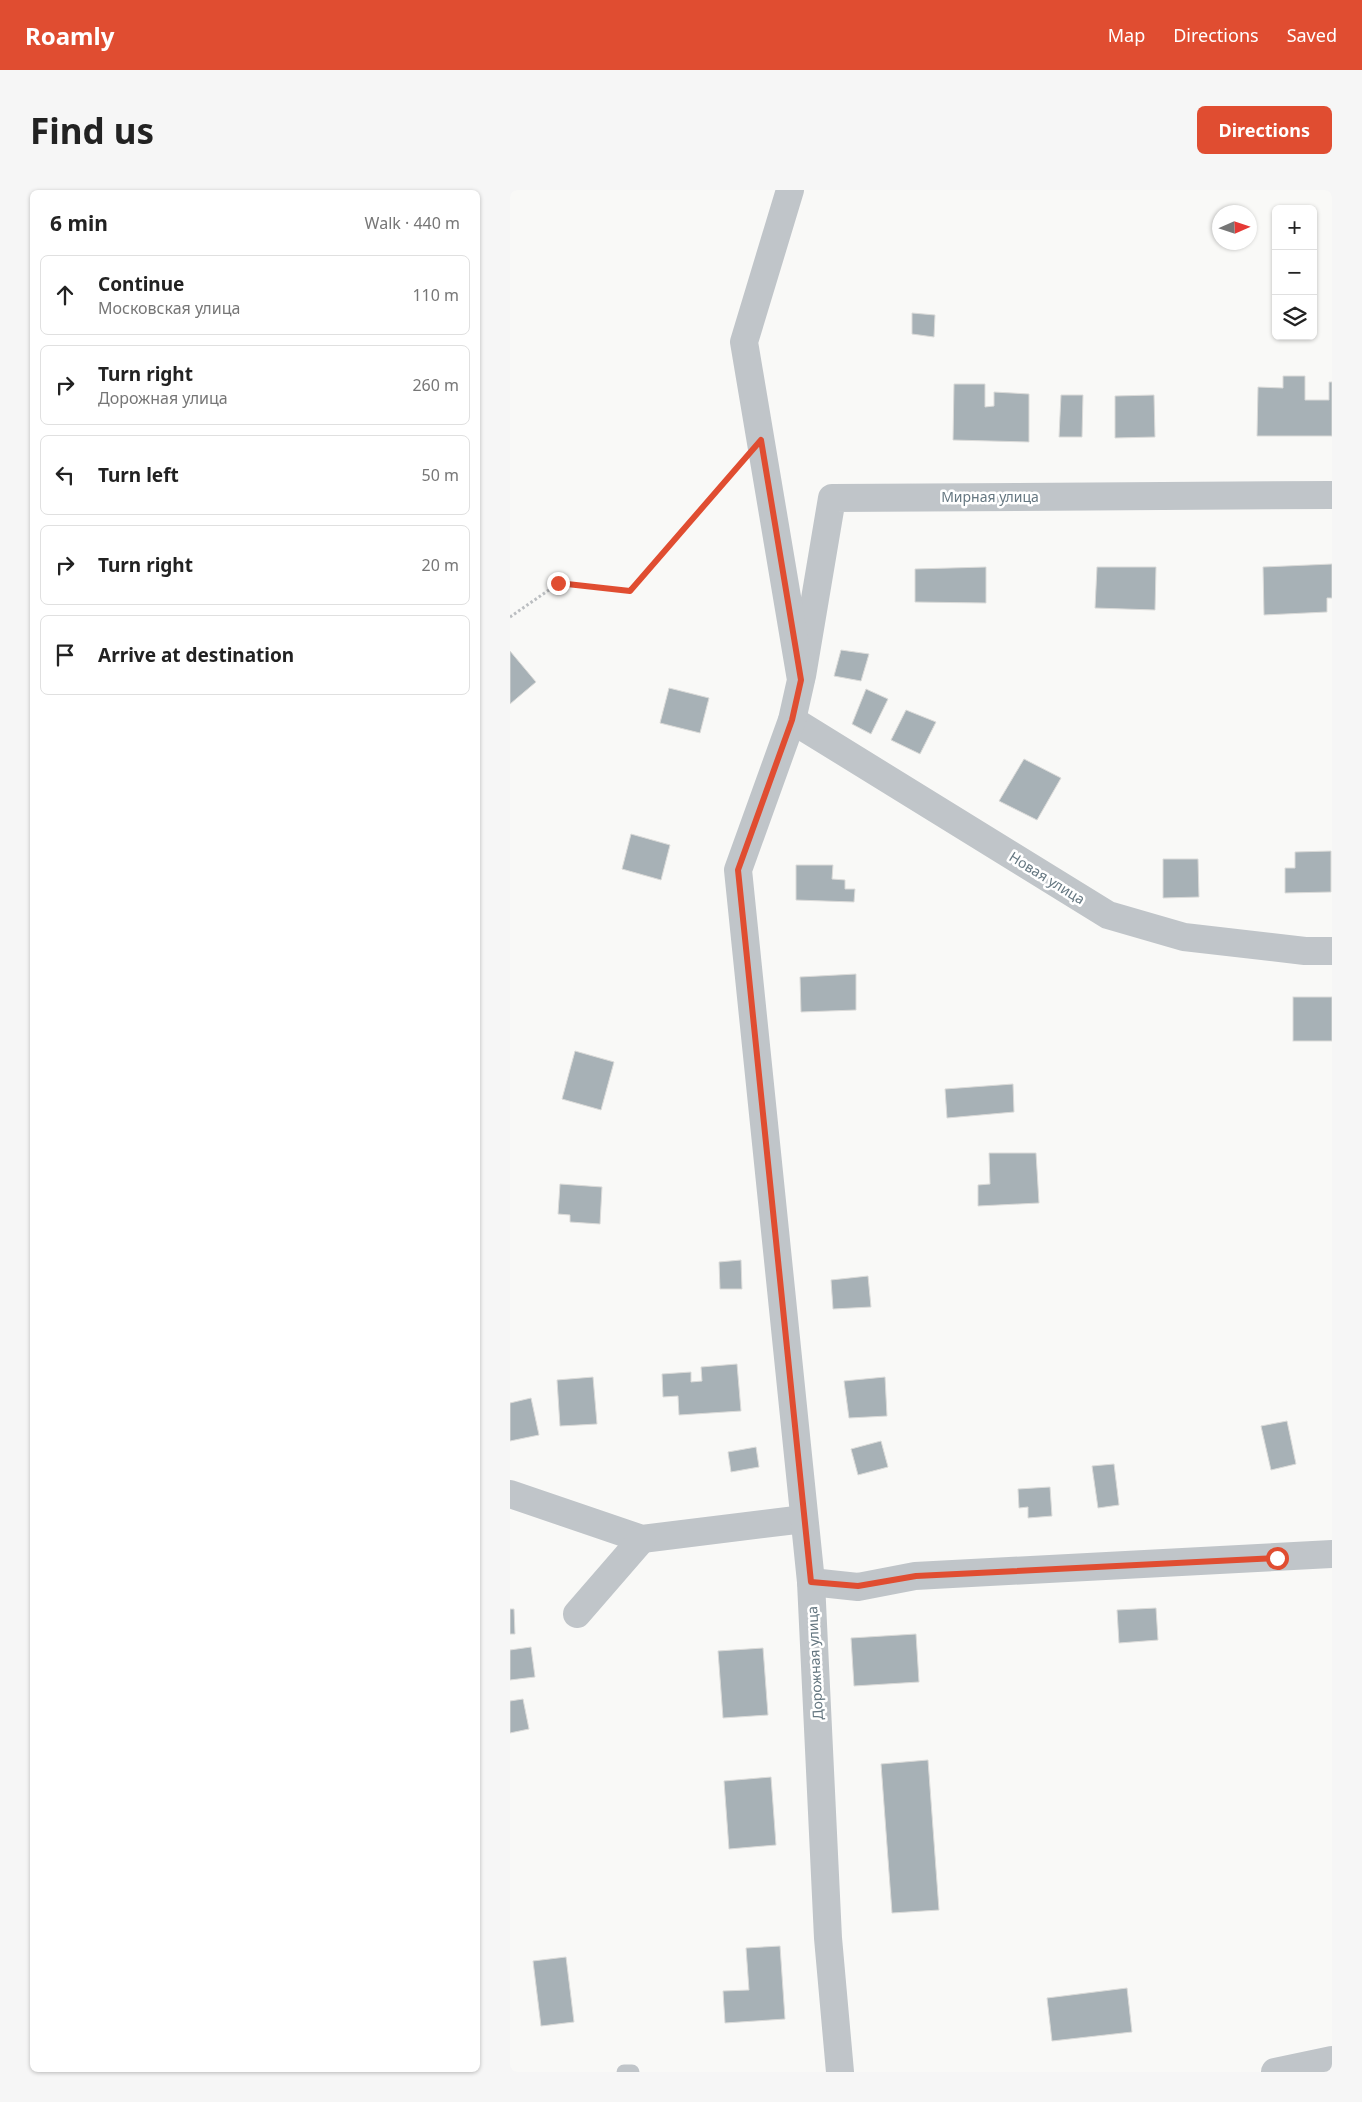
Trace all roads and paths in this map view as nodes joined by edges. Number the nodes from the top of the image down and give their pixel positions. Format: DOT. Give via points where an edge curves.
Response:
graph roads {
  1 [pos="790,190"];
  2 [pos="761,440"];
  3 [pos="1332,495"];
  4 [pos="510,617"];
  5 [pos="801,680"];
  6 [pos="792,720"];
  7 [pos="1332,951"];
  8 [pos="510,1494"];
  9 [pos="804,1519"];
  10 [pos="642,1539"];
  11 [pos="1332,1554"];
  12 [pos="811,1582"];
  13 [pos="577,1614"];
  14 [pos="1332,2060"];
  15 [pos="624,2072"];
  16 [pos="632,2072"];
  17 [pos="840,2072"];
  18 [pos="1275,2072"];
  1 -- 2 [label="street, Дорожная улица" via="744,342"];
  2 -- 4 [label="path" via="630,591 558,583"];
  2 -- 5 [label="street, Дорожная улица"];
  3 -- 5 [label="street, Мирная улица" via="832,498"];
  5 -- 6 [label="street, Дорожная улица"];
  6 -- 7 [label="street, Новая улица" via="1108,916 1184,938"];
  6 -- 9 [label="street, Дорожная улица" via="738,870"];
  8 -- 10 [label="street"];
  9 -- 10 [label="street"];
  9 -- 12 [label="street, Дорожная улица"];
  10 -- 13 [label="street"];
  11 -- 12 [label="street" via="916,1576 858,1586"];
  12 -- 17 [label="street, Дорожная улица" via="828,1938"];
  14 -- 18 [label="street"];
  15 -- 16 [label="lane"];
}
